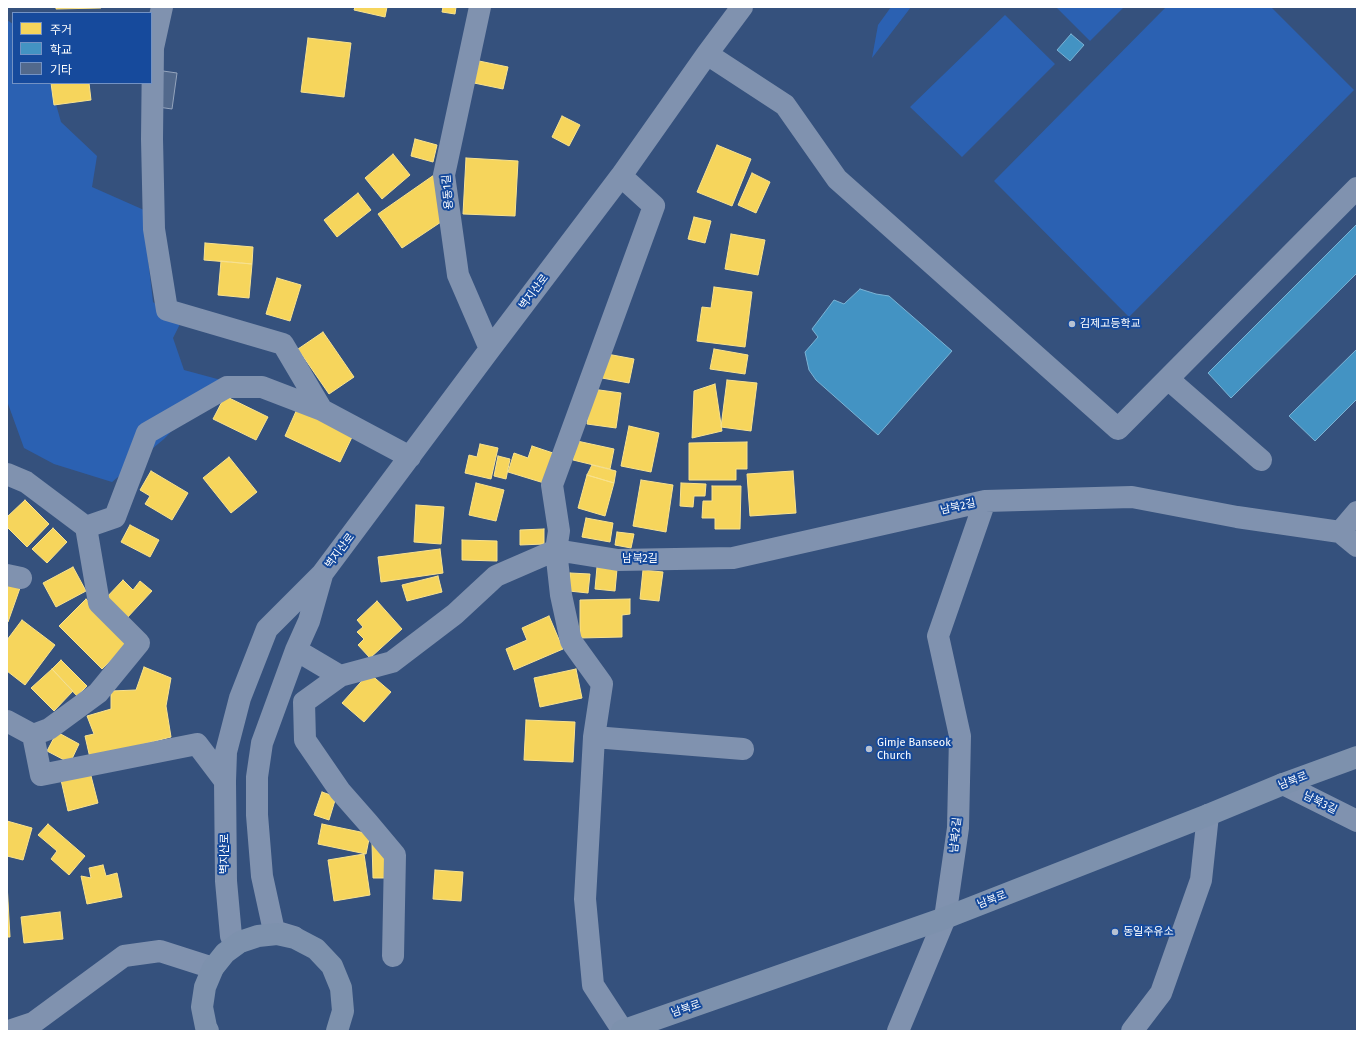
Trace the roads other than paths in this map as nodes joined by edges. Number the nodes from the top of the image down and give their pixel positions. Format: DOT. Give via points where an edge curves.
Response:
graph roads {
  1 [pos="162,7"];
  2 [pos="480,7"];
  3 [pos="742,7"];
  4 [pos="707,54"];
  5 [pos="621,176"];
  6 [pos="1357,188"];
  7 [pos="490,349"];
  8 [pos="1168,379"];
  9 [pos="322,410"];
  10 [pos="410,457"];
  11 [pos="1262,460"];
  12 [pos="7,474"];
  13 [pos="985,501"];
  14 [pos="1357,512"];
  15 [pos="86,527"];
  16 [pos="1340,532"];
  17 [pos="1357,546"];
  18 [pos="556,550"];
  19 [pos="322,574"];
  20 [pos="296,650"];
  21 [pos="340,676"];
  22 [pos="7,721"];
  23 [pos="33,734"];
  24 [pos="594,737"];
  25 [pos="743,750"];
  26 [pos="1357,757"];
  27 [pos="225,781"];
  28 [pos="1283,784"];
  29 [pos="1208,815"];
  30 [pos="1357,821"];
  31 [pos="945,918"];
  32 [pos="295,938"];
  33 [pos="240,942"];
  34 [pos="393,956"];
  35 [pos="212,968"];
  36 [pos="9,1031"];
  37 [pos="208,1031"];
  38 [pos="337,1031"];
  39 [pos="623,1031"];
  40 [pos="898,1031"];
  41 [pos="1132,1031"];
  1 -- 9 [label="street" via="153,48 152,147 154,229 167,310 283,344"];
  2 -- 7 [label="street, 용동1길" via="444,175 458,275"];
  3 -- 4 [label="street, 벽지산로"];
  4 -- 5 [label="street, 벽지산로"];
  4 -- 8 [label="street" via="785,105 837,179 1118,430"];
  5 -- 7 [label="street, 벽지산로"];
  5 -- 18 [label="street" via="654,206 552,485 559,531"];
  6 -- 8 [label="street"];
  7 -- 10 [label="street, 벽지산로"];
  8 -- 11 [label="street"];
  9 -- 10 [label="street"];
  9 -- 15 [label="street" via="262,387 227,387 147,433 115,517"];
  10 -- 19 [label="street, 벽지산로"];
  12 -- 15 [label="street" via="26,482"];
  13 -- 16 [label="street" via="1132,497 1237,517"];
  13 -- 18 [label="street, 남북2길" via="733,558 618,560"];
  13 -- 31 [label="street, 남북2길" via="938,636 960,736 958,828"];
  14 -- 16 [label="street"];
  15 -- 23 [label="street" via="99,603 139,643 98,693 49,729"];
  16 -- 17 [label="street"];
  18 -- 21 [label="street" via="496,576 455,614 392,662"];
  18 -- 24 [label="street" via="561,595 571,641 602,684"];
  19 -- 20 [label="street, 벽지산로" via="309,621"];
  19 -- 27 [label="street, 벽지산로" via="267,629 240,698 226,752"];
  20 -- 21 [label="street"];
  20 -- 32 [label="street, 벽지산로" via="262,743 257,777 262,876 274,931"];
  21 -- 34 [label="street" via="304,702 305,740 340,791 395,856"];
  22 -- 23 [label="street"];
  23 -- 27 [label="street" via="41,775 197,744"];
  24 -- 25 [label="street"];
  24 -- 39 [label="street" via="585,899 593,985"];
  26 -- 28 [label="main road, 남북로"];
  27 -- 33 [label="street, 벽지산로" via="226,881 231,936"];
  28 -- 29 [label="main road, 남북로"];
  28 -- 30 [label="street, 남북3길"];
  29 -- 31 [label="main road, 남북로"];
  29 -- 41 [label="street" via="1201,880 1161,992"];
  31 -- 39 [label="main road, 남북로"];
  31 -- 40 [label="street, 남북2길"];
  32 -- 33 [label="main road" via="277,934 258,936"];
  32 -- 38 [label="main road" via="316,949 332,966 341,988 343,1011"];
  33 -- 35 [label="main road" via="225,953"];
  35 -- 36 [label="street" via="160,951 124,956 33,1023"];
  35 -- 37 [label="main road" via="205,987 202,1007"];
}
